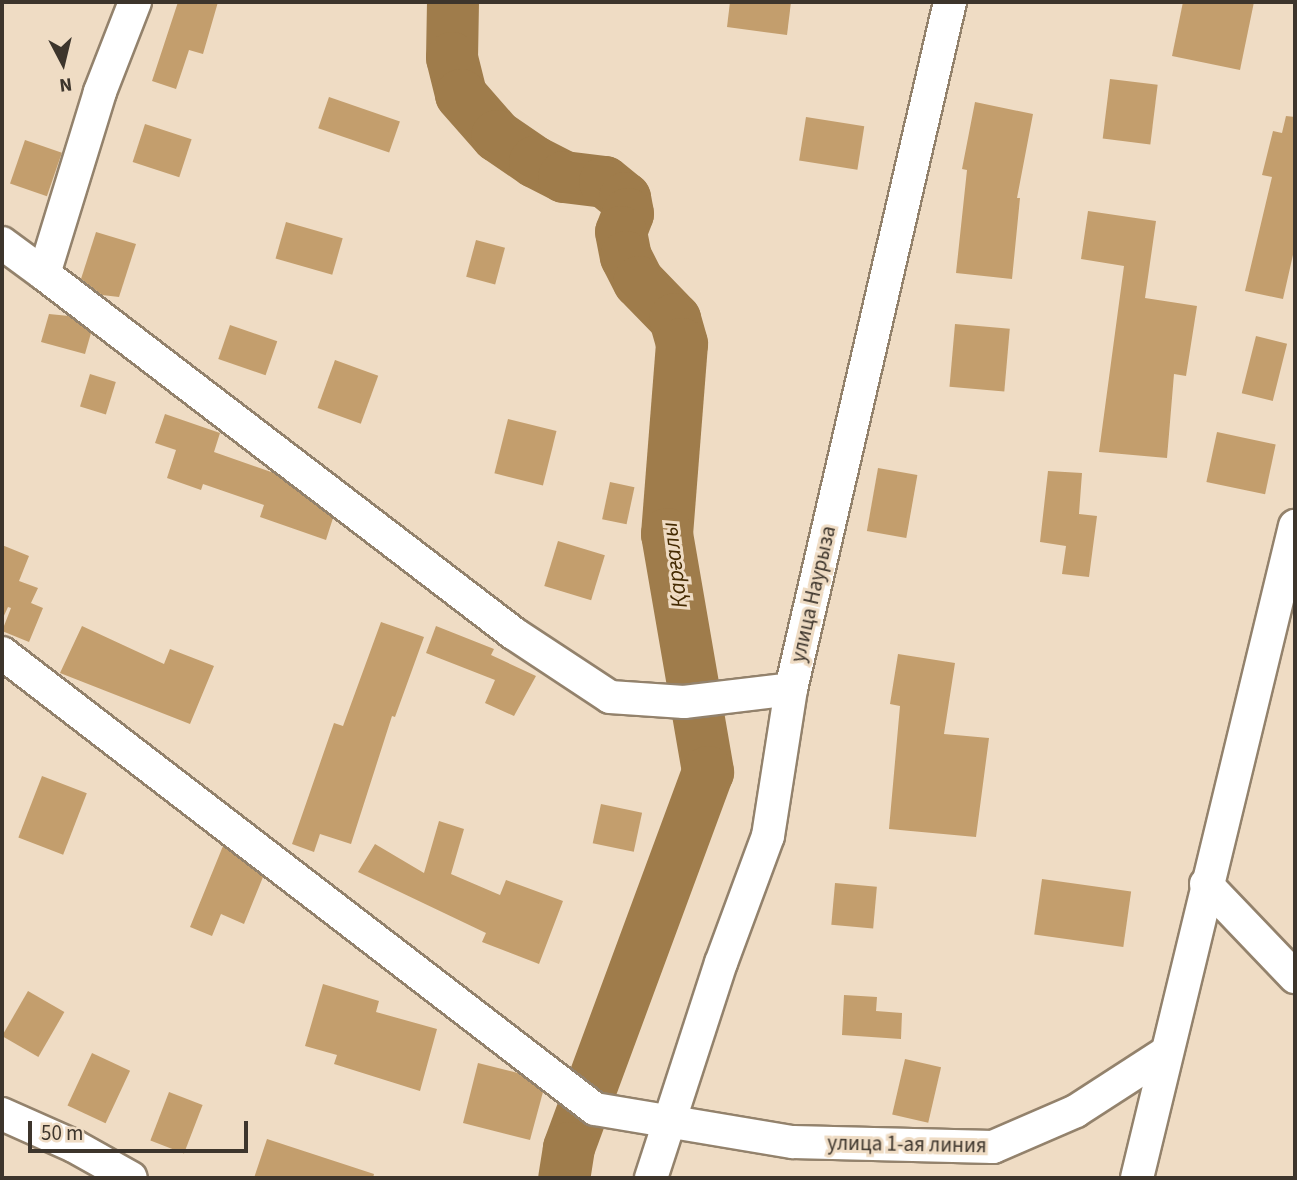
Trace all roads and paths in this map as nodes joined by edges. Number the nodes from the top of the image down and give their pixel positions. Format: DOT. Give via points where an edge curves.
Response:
graph roads {
  1 [pos="135,2"];
  2 [pos="950,2"];
  3 [pos="2,243"];
  4 [pos="44,274"];
  5 [pos="1295,526"];
  6 [pos="2,653"];
  7 [pos="791,689"];
  8 [pos="1206,884"];
  9 [pos="1295,977"];
  10 [pos="1164,1054"];
  11 [pos="2,1114"];
  12 [pos="670,1121"];
  13 [pos="131,1178"];
  14 [pos="651,1178"];
  15 [pos="1137,1178"];
  1 -- 4 [label="street" via="100,92"];
  2 -- 7 [label="street, улица Наурыза"];
  3 -- 4 [label="street"];
  4 -- 7 [label="street" via="513,633 610,697 684,702"];
  5 -- 8 [label="street"];
  6 -- 12 [label="street, улица 1-ая линия" via="595,1109"];
  7 -- 12 [label="street, улица Наурыза" via="768,836"];
  8 -- 9 [label="street"];
  8 -- 10 [label="street"];
  10 -- 12 [label="street, улица 1-ая линия" via="1076,1111 993,1147 793,1142"];
  10 -- 15 [label="street"];
  11 -- 13 [label="street"];
  12 -- 14 [label="street, улица Наурыза"];
}
